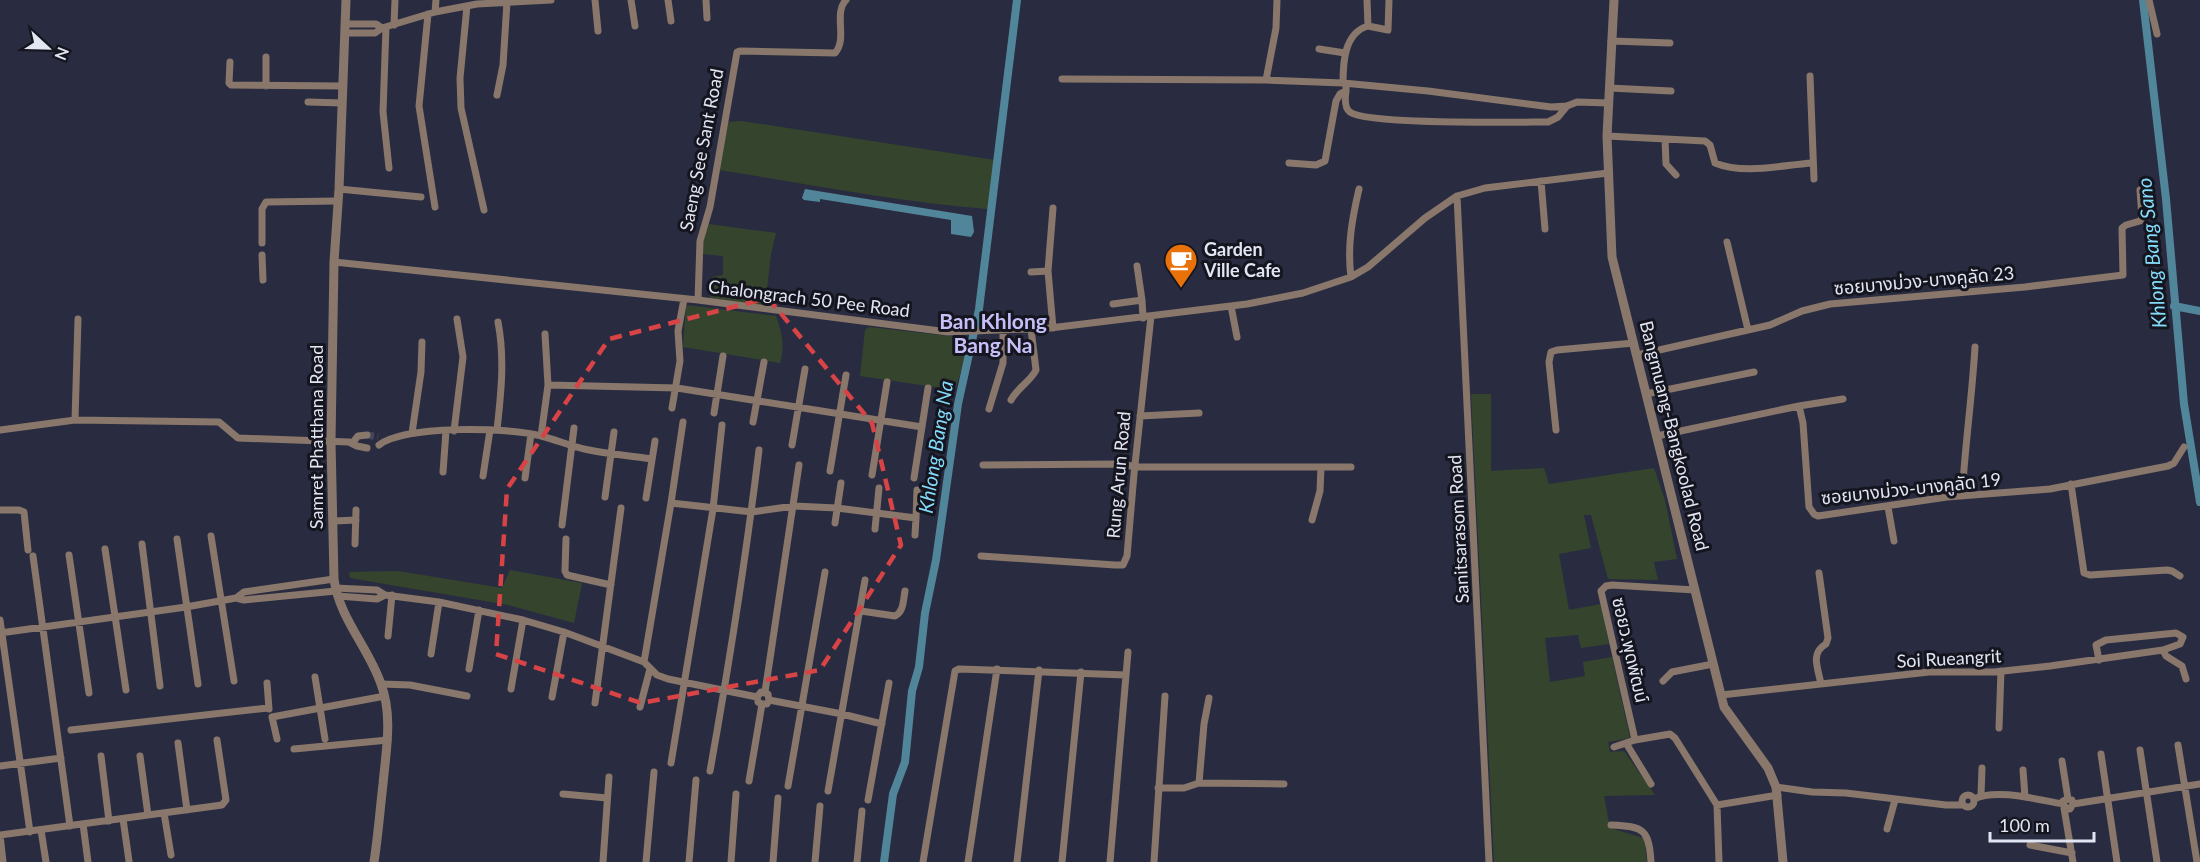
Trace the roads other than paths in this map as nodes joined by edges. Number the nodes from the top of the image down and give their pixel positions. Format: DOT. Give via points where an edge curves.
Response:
graph roads {
  1 [pos="346,0"];
  2 [pos="395,0"];
  3 [pos="436,0"];
  4 [pos="551,0"];
  5 [pos="595,0"];
  6 [pos="631,0"];
  7 [pos="668,0"];
  8 [pos="706,0"];
  9 [pos="846,0"];
  10 [pos="1277,0"];
  11 [pos="1367,0"];
  12 [pos="1389,0"];
  13 [pos="1614,0"];
  14 [pos="2149,0"];
  15 [pos="516,1"];
  16 [pos="477,2"];
  17 [pos="507,2"];
  18 [pos="467,6"];
  19 [pos="432,13"];
  20 [pos="707,18"];
  21 [pos="671,21"];
  22 [pos="635,26"];
  23 [pos="1368,26"];
  24 [pos="387,27"];
  25 [pos="345,29"];
  26 [pos="598,32"];
  27 [pos="2157,34"];
  28 [pos="1611,41"];
  29 [pos="1670,43"];
  30 [pos="1319,49"];
  31 [pos="1346,53"];
  32 [pos="266,57"];
  33 [pos="230,62"];
  34 [pos="1810,76"];
  35 [pos="1062,79"];
  36 [pos="1266,80"];
  37 [pos="266,86"];
  38 [pos="343,86"];
  39 [pos="1345,86"];
  40 [pos="1609,88"];
  41 [pos="1671,91"];
  42 [pos="497,94"];
  43 [pos="308,102"];
  44 [pos="1608,103"];
  45 [pos="342,104"];
  46 [pos="1567,105"];
  47 [pos="1607,136"];
  48 [pos="1665,139"];
  49 [pos="1289,163"];
  50 [pos="1812,163"];
  51 [pos="389,168"];
  52 [pos="1608,173"];
  53 [pos="1676,175"];
  54 [pos="1814,179"];
  55 [pos="1541,181"];
  56 [pos="339,189"];
  57 [pos="1359,189"];
  58 [pos="2140,190"];
  59 [pos="1457,196"];
  60 [pos="421,197"];
  61 [pos="337,201"];
  62 [pos="435,207"];
  63 [pos="1053,208"];
  64 [pos="484,210"];
  65 [pos="1545,229"];
  66 [pos="1727,242"];
  67 [pos="262,243"];
  68 [pos="262,255"];
  69 [pos="334,262"];
  70 [pos="1137,266"];
  71 [pos="1048,271"];
  72 [pos="1031,272"];
  73 [pos="1351,277"];
  74 [pos="263,280"];
  75 [pos="684,299"];
  76 [pos="698,300"];
  77 [pos="1142,300"];
  78 [pos="1113,304"];
  79 [pos="1231,306"];
  80 [pos="1147,317"];
  81 [pos="78,318"];
  82 [pos="458,319"];
  83 [pos="498,322"];
  84 [pos="1053,328"];
  85 [pos="1031,329"];
  86 [pos="1748,330"];
  87 [pos="1003,331"];
  88 [pos="545,334"];
  89 [pos="1237,336"];
  90 [pos="422,342"];
  91 [pos="1634,343"];
  92 [pos="1975,347"];
  93 [pos="1637,355"];
  94 [pos="723,356"];
  95 [pos="764,362"];
  96 [pos="805,369"];
  97 [pos="1754,372"];
  98 [pos="846,375"];
  99 [pos="887,382"];
  100 [pos="548,385"];
  101 [pos="676,387"];
  102 [pos="928,388"];
  103 [pos="717,394"];
  104 [pos="1646,394"];
  105 [pos="1843,399"];
  106 [pos="1011,400"];
  107 [pos="757,401"];
  108 [pos="1799,406"];
  109 [pos="798,407"];
  110 [pos="672,408"];
  111 [pos="989,409"];
  112 [pos="1199,412"];
  113 [pos="714,413"];
  114 [pos="840,414"];
  115 [pos="1140,416"];
  116 [pos="75,420"];
  117 [pos="882,421"];
  118 [pos="683,422"];
  119 [pos="753,422"];
  120 [pos="722,425"];
  121 [pos="922,427"];
  122 [pos="574,428"];
  123 [pos="0,429"];
  124 [pos="493,430"];
  125 [pos="1556,430"];
  126 [pos="450,431"];
  127 [pos="614,432"];
  128 [pos="412,433"];
  129 [pos="531,434"];
  130 [pos="367,435"];
  131 [pos="541,436"];
  132 [pos="1657,436"];
  133 [pos="381,440"];
  134 [pos="334,441"];
  135 [pos="655,441"];
  136 [pos="351,442"];
  137 [pos="792,445"];
  138 [pos="570,446"];
  139 [pos="2184,447"];
  140 [pos="367,448"];
  141 [pos="759,450"];
  142 [pos="611,453"];
  143 [pos="652,459"];
  144 [pos="799,465"];
  145 [pos="983,465"];
  146 [pos="1135,467"];
  147 [pos="1321,467"];
  148 [pos="1351,467"];
  149 [pos="830,471"];
  150 [pos="443,472"];
  151 [pos="872,475"];
  152 [pos="483,476"];
  153 [pos="525,478"];
  154 [pos="914,478"];
  155 [pos="841,483"];
  156 [pos="2071,484"];
  157 [pos="879,488"];
  158 [pos="917,490"];
  159 [pos="1962,496"];
  160 [pos="605,497"];
  161 [pos="646,498"];
  162 [pos="672,503"];
  163 [pos="794,506"];
  164 [pos="1888,507"];
  165 [pos="621,508"];
  166 [pos="837,508"];
  167 [pos="712,509"];
  168 [pos="0,510"];
  169 [pos="356,510"];
  170 [pos="752,512"];
  171 [pos="876,512"];
  172 [pos="916,518"];
  173 [pos="345,520"];
  174 [pos="1312,520"];
  175 [pos="835,524"];
  176 [pos="562,525"];
  177 [pos="875,529"];
  178 [pos="915,535"];
  179 [pos="211,536"];
  180 [pos="177,539"];
  181 [pos="566,539"];
  182 [pos="1894,540"];
  183 [pos="142,544"];
  184 [pos="355,544"];
  185 [pos="105,549"];
  186 [pos="69,555"];
  187 [pos="981,556"];
  188 [pos="825,572"];
  189 [pos="1819,573"];
  190 [pos="2181,576"];
  191 [pos="865,580"];
  192 [pos="610,585"];
  193 [pos="274,588"];
  194 [pos="336,589"];
  195 [pos="1695,590"];
  196 [pos="905,591"];
  197 [pos="388,595"];
  198 [pos="275,597"];
  199 [pos="236,598"];
  200 [pos="220,601"];
  201 [pos="439,602"];
  202 [pos="186,607"];
  203 [pos="479,610"];
  204 [pos="861,611"];
  205 [pos="150,612"];
  206 [pos="114,617"];
  207 [pos="0,620"];
  208 [pos="523,620"];
  209 [pos="79,622"];
  210 [pos="43,626"];
  211 [pos="564,632"];
  212 [pos="1,633"];
  213 [pos="388,636"];
  214 [pos="604,648"];
  215 [pos="2163,650"];
  216 [pos="1128,652"];
  217 [pos="431,654"];
  218 [pos="2099,660"];
  219 [pos="644,662"];
  220 [pos="1713,664"];
  221 [pos="469,669"];
  222 [pos="650,669"];
  223 [pos="997,669"];
  224 [pos="1039,670"];
  225 [pos="2001,671"];
  226 [pos="1081,672"];
  227 [pos="1126,675"];
  228 [pos="315,677"];
  229 [pos="2186,679"];
  230 [pos="234,681"];
  231 [pos="1663,681"];
  232 [pos="267,683"];
  233 [pos="683,683"];
  234 [pos="889,683"];
  235 [pos="198,684"];
  236 [pos="381,684"];
  237 [pos="1821,684"];
  238 [pos="160,686"];
  239 [pos="511,689"];
  240 [pos="126,690"];
  241 [pos="725,690"];
  242 [pos="765,692"];
  243 [pos="89,693"];
  244 [pos="1721,695"];
  245 [pos="385,696"];
  246 [pos="467,696"];
  247 [pos="1165,696"];
  248 [pos="552,697"];
  249 [pos="757,697"];
  250 [pos="1209,698"];
  251 [pos="766,702"];
  252 [pos="595,703"];
  253 [pos="803,706"];
  254 [pos="640,707"];
  255 [pos="268,708"];
  256 [pos="321,709"];
  257 [pos="842,714"];
  258 [pos="272,717"];
  259 [pos="882,724"];
  260 [pos="1999,728"];
  261 [pos="71,730"];
  262 [pos="278,739"];
  263 [pos="325,739"];
  264 [pos="217,740"];
  265 [pos="388,740"];
  266 [pos="1635,740"];
  267 [pos="178,743"];
  268 [pos="1626,743"];
  269 [pos="2178,745"];
  270 [pos="1614,747"];
  271 [pos="294,749"];
  272 [pos="2140,750"];
  273 [pos="2101,754"];
  274 [pos="101,756"];
  275 [pos="140,756"];
  276 [pos="61,758"];
  277 [pos="2062,761"];
  278 [pos="21,763"];
  279 [pos="671,763"];
  280 [pos="0,766"];
  281 [pos="1982,768"];
  282 [pos="2023,770"];
  283 [pos="710,771"];
  284 [pos="654,772"];
  285 [pos="609,777"];
  286 [pos="696,780"];
  287 [pos="749,781"];
  288 [pos="1199,783"];
  289 [pos="1284,784"];
  290 [pos="1651,784"];
  291 [pos="2200,784"];
  292 [pos="788,786"];
  293 [pos="2185,787"];
  294 [pos="1158,788"];
  295 [pos="828,791"];
  296 [pos="1777,791"];
  297 [pos="2146,792"];
  298 [pos="563,794"];
  299 [pos="736,794"];
  300 [pos="1978,797"];
  301 [pos="2025,797"];
  302 [pos="608,798"];
  303 [pos="778,798"];
  304 [pos="2107,799"];
  305 [pos="868,800"];
  306 [pos="1895,800"];
  307 [pos="2067,804"];
  308 [pos="1717,805"];
  309 [pos="820,806"];
  310 [pos="187,810"];
  311 [pos="862,811"];
  312 [pos="164,813"];
  313 [pos="148,815"];
  314 [pos="123,819"];
  315 [pos="109,821"];
  316 [pos="82,824"];
  317 [pos="1611,825"];
  318 [pos="70,826"];
  319 [pos="1887,829"];
  320 [pos="41,830"];
  321 [pos="30,832"];
  322 [pos="0,835"];
  323 [pos="2030,845"];
  324 [pos="2072,853"];
  325 [pos="171,855"];
  326 [pos="129,861"];
  327 [pos="3,862"];
  328 [pos="46,862"];
  329 [pos="88,862"];
  330 [pos="374,862"];
  331 [pos="603,862"];
  332 [pos="646,862"];
  333 [pos="689,862"];
  334 [pos="732,862"];
  335 [pos="773,862"];
  336 [pos="815,862"];
  337 [pos="857,862"];
  338 [pos="923,862"];
  339 [pos="968,862"];
  340 [pos="1017,862"];
  341 [pos="1062,862"];
  342 [pos="1110,862"];
  343 [pos="1154,862"];
  344 [pos="1489,862"];
  345 [pos="1651,862"];
  346 [pos="1719,862"];
  347 [pos="1783,862"];
  348 [pos="2073,862"];
  349 [pos="2117,862"];
  350 [pos="2157,862"];
  351 [pos="2197,862"];
  1 -- 25 [label="street, Samret Phatthana Road"];
  2 -- 24 [label="street"];
  3 -- 19 [label="street"];
  4 -- 15 [label="street"];
  5 -- 26 [label="street"];
  6 -- 22 [label="street"];
  7 -- 21 [label="street"];
  8 -- 20 [label="street"];
  9 -- 76 [label="street, Saeng See Sant Road" via="840,9 840,45 835,53 737,52 710,207 700,241"];
  10 -- 36 [label="street"];
  11 -- 23 [label="street"];
  12 -- 23 [label="street" via="1388,30"];
  13 -- 28 [label="street, Bangmuang-Bangkoolad Road"];
  14 -- 27 [label="street"];
  15 -- 17 [label="street"];
  16 -- 17 [label="street"];
  16 -- 18 [label="street"];
  17 -- 42 [label="street"];
  18 -- 19 [label="street"];
  18 -- 64 [label="street" via="461,108"];
  19 -- 24 [label="street"];
  19 -- 62 [label="street" via="419,106"];
  23 -- 31 [label="street" via="1356,34"];
  24 -- 25 [label="street" via="375,33"];
  24 -- 51 [label="street" via="383,112"];
  25 -- 38 [label="street, Samret Phatthana Road"];
  28 -- 29 [label="street"];
  28 -- 40 [label="street, Bangmuang-Bangkoolad Road"];
  30 -- 31 [label="street"];
  31 -- 39 [label="street"];
  32 -- 37 [label="street"];
  33 -- 37 [label="street" via="231,86"];
  34 -- 50 [label="street"];
  35 -- 36 [label="street"];
  36 -- 39 [label="street"];
  37 -- 38 [label="street"];
  38 -- 45 [label="street, Samret Phatthana Road"];
  39 -- 46 [label="street" via="1428,91 1551,107"];
  39 -- 46 [label="street" via="1347,109 1358,116 1548,122"];
  39 -- 49 [label="street" via="1336,101 1325,161 1316,165"];
  40 -- 41 [label="street"];
  40 -- 44 [label="street, Bangmuang-Bangkoolad Road"];
  43 -- 45 [label="street"];
  44 -- 46 [label="street"];
  44 -- 47 [label="street, Bangmuang-Bangkoolad Road"];
  45 -- 56 [label="street, Samret Phatthana Road"];
  47 -- 48 [label="street"];
  47 -- 52 [label="street, Bangmuang-Bangkoolad Road"];
  48 -- 50 [label="street" via="1708,142 1716,163 1727,167"];
  48 -- 53 [label="street" via="1666,164"];
  50 -- 54 [label="street"];
  52 -- 55 [label="street, Chalongrach 50 Pee Road"];
  52 -- 91 [label="street, Bangmuang-Bangkoolad Road" via="1612,257"];
  55 -- 59 [label="street, Chalongrach 50 Pee Road"];
  55 -- 65 [label="street"];
  56 -- 60 [label="street"];
  56 -- 61 [label="street, Samret Phatthana Road"];
  57 -- 73 [label="street" via="1348,254"];
  58 -- 86 [label="street, ซอยบางม่วง-บางคูลัด 23" via="2142,218 2122,228 2123,275 1830,304"];
  59 -- 73 [label="street, Chalongrach 50 Pee Road"];
  59 -- 344 [label="street, Sanitsarasom Road"];
  61 -- 67 [label="street" via="266,202 262,209"];
  61 -- 69 [label="street, Samret Phatthana Road"];
  63 -- 71 [label="street"];
  66 -- 86 [label="street"];
  68 -- 74 [label="street"];
  69 -- 75 [label="street, Chalongrach 50 Pee Road"];
  69 -- 134 [label="street, Samret Phatthana Road"];
  70 -- 77 [label="street, Rung Arun Road"];
  71 -- 72 [label="street"];
  71 -- 84 [label="street"];
  73 -- 79 [label="street, Chalongrach 50 Pee Road" via="1303,292"];
  75 -- 76 [label="street, Chalongrach 50 Pee Road"];
  75 -- 101 [label="street" via="678,331 680,361"];
  76 -- 87 [label="street, Chalongrach 50 Pee Road" via="948,332"];
  77 -- 78 [label="street"];
  77 -- 80 [label="street, Rung Arun Road"];
  79 -- 80 [label="street, Chalongrach 50 Pee Road"];
  79 -- 89 [label="street"];
  80 -- 84 [label="street, Chalongrach 50 Pee Road"];
  80 -- 115 [label="street, Rung Arun Road"];
  81 -- 116 [label="street"];
  82 -- 126 [label="street" via="463,357"];
  83 -- 124 [label="street" via="502,358"];
  84 -- 85 [label="street, Chalongrach 50 Pee Road"];
  85 -- 87 [label="street, Chalongrach 50 Pee Road"];
  85 -- 106 [label="street" via="1036,370"];
  86 -- 93 [label="street, ซอยบางม่วง-บางคูลัด 23"];
  87 -- 111 [label="street" via="1003,363"];
  88 -- 100 [label="street"];
  90 -- 128 [label="street"];
  91 -- 93 [label="street, Bangmuang-Bangkoolad Road"];
  91 -- 125 [label="street" via="1551,352"];
  92 -- 159 [label="street"];
  93 -- 104 [label="street, Bangmuang-Bangkoolad Road"];
  94 -- 103 [label="street"];
  95 -- 107 [label="street"];
  96 -- 109 [label="street"];
  97 -- 104 [label="street"];
  98 -- 114 [label="street"];
  99 -- 117 [label="street"];
  100 -- 101 [label="street"];
  100 -- 131 [label="street"];
  101 -- 103 [label="street"];
  101 -- 110 [label="street"];
  102 -- 121 [label="street"];
  103 -- 107 [label="street"];
  103 -- 113 [label="street"];
  104 -- 132 [label="street, Bangmuang-Bangkoolad Road"];
  105 -- 108 [label="street"];
  107 -- 109 [label="street"];
  107 -- 119 [label="street"];
  108 -- 132 [label="street"];
  108 -- 164 [label="street, ซอยบางม่วง-บางคูลัด 19" via="1811,511 1818,516"];
  109 -- 114 [label="street"];
  109 -- 137 [label="street"];
  112 -- 115 [label="street"];
  114 -- 117 [label="street"];
  114 -- 149 [label="street"];
  115 -- 146 [label="street, Rung Arun Road"];
  116 -- 123 [label="street"];
  116 -- 134 [label="street" via="219,422 238,438"];
  117 -- 121 [label="street"];
  117 -- 151 [label="street"];
  118 -- 162 [label="street"];
  120 -- 167 [label="street"];
  121 -- 154 [label="street"];
  122 -- 138 [label="street"];
  124 -- 126 [label="street"];
  124 -- 129 [label="street"];
  124 -- 152 [label="street"];
  126 -- 128 [label="street"];
  126 -- 150 [label="street"];
  127 -- 142 [label="street"];
  128 -- 133 [label="street"];
  129 -- 131 [label="street"];
  129 -- 153 [label="street"];
  130 -- 136 [label="street"];
  131 -- 138 [label="street"];
  132 -- 195 [label="street, Bangmuang-Bangkoolad Road"];
  134 -- 136 [label="street"];
  134 -- 173 [label="street, Samret Phatthana Road"];
  135 -- 143 [label="street"];
  136 -- 140 [label="street"];
  138 -- 142 [label="street"];
  138 -- 176 [label="street"];
  139 -- 156 [label="street, ซอยบางม่วง-บางคูลัด 19" via="2168,466"];
  141 -- 170 [label="street"];
  142 -- 143 [label="street"];
  142 -- 160 [label="street"];
  143 -- 161 [label="street"];
  144 -- 163 [label="street"];
  145 -- 146 [label="street"];
  146 -- 147 [label="street"];
  146 -- 187 [label="street, Rung Arun Road" via="1123,565"];
  147 -- 148 [label="street"];
  147 -- 174 [label="street" via="1320,491"];
  155 -- 166 [label="street"];
  156 -- 159 [label="street, ซอยบางม่วง-บางคูลัด 19" via="2031,492"];
  156 -- 190 [label="street" via="2084,573 2167,570"];
  157 -- 171 [label="street"];
  158 -- 172 [label="street"];
  159 -- 164 [label="street, ซอยบางม่วง-บางคูลัด 19"];
  162 -- 167 [label="street"];
  162 -- 219 [label="street"];
  163 -- 166 [label="street"];
  163 -- 170 [label="street"];
  163 -- 242 [label="street"];
  164 -- 182 [label="street"];
  165 -- 192 [label="street"];
  166 -- 171 [label="street"];
  166 -- 175 [label="street"];
  167 -- 170 [label="street"];
  167 -- 233 [label="street"];
  168 -- 210 [label="street" via="24,512"];
  169 -- 173 [label="street"];
  170 -- 241 [label="street"];
  171 -- 172 [label="street"];
  171 -- 177 [label="street"];
  172 -- 178 [label="street"];
  173 -- 184 [label="street"];
  173 -- 194 [label="street, Samret Phatthana Road"];
  179 -- 200 [label="street"];
  180 -- 202 [label="street"];
  181 -- 192 [label="street" via="567,576"];
  183 -- 205 [label="street"];
  185 -- 206 [label="street"];
  186 -- 209 [label="street"];
  188 -- 253 [label="street"];
  189 -- 237 [label="street" via="1828,638 1816,656"];
  191 -- 204 [label="street"];
  192 -- 214 [label="street"];
  193 -- 194 [label="street"];
  193 -- 198 [label="street"];
  193 -- 199 [label="street" via="244,592"];
  194 -- 197 [label="street" via="377,599"];
  194 -- 198 [label="street"];
  194 -- 236 [label="street, Samret Phatthana Road"];
  195 -- 220 [label="street, Bangmuang-Bangkoolad Road"];
  195 -- 266 [label="street, ซอยว.พุดพัฒน์" via="1612,585 1601,591"];
  196 -- 204 [label="street" via="900,613 895,616"];
  197 -- 201 [label="street"];
  197 -- 213 [label="street"];
  198 -- 199 [label="street"];
  199 -- 200 [label="street"];
  200 -- 202 [label="street"];
  200 -- 230 [label="street"];
  201 -- 203 [label="street"];
  201 -- 217 [label="street"];
  202 -- 205 [label="street"];
  202 -- 235 [label="street"];
  203 -- 208 [label="street"];
  203 -- 221 [label="street"];
  204 -- 257 [label="street"];
  205 -- 206 [label="street"];
  205 -- 238 [label="street"];
  206 -- 209 [label="street"];
  206 -- 240 [label="street"];
  207 -- 212 [label="street"];
  208 -- 211 [label="street"];
  208 -- 239 [label="street"];
  209 -- 210 [label="street"];
  209 -- 243 [label="street"];
  210 -- 212 [label="street"];
  210 -- 276 [label="street"];
  211 -- 214 [label="street"];
  211 -- 248 [label="street"];
  212 -- 278 [label="street"];
  214 -- 219 [label="street"];
  214 -- 252 [label="street"];
  215 -- 218 [label="street, Soi Rueangrit"];
  215 -- 218 [label="street, Soi Rueangrit" via="2177,646 2183,637 2176,633 2106,640 2096,645"];
  215 -- 229 [label="street" via="2182,666"];
  216 -- 227 [label="street"];
  218 -- 225 [label="street, Soi Rueangrit"];
  219 -- 222 [label="street"];
  220 -- 231 [label="street" via="1672,672"];
  220 -- 244 [label="street, Bangmuang-Bangkoolad Road"];
  222 -- 233 [label="street"];
  222 -- 254 [label="street"];
  223 -- 224 [label="street"];
  223 -- 338 [label="street" via="955,671"];
  223 -- 339 [label="street"];
  224 -- 226 [label="street"];
  224 -- 340 [label="street"];
  225 -- 237 [label="street, Soi Rueangrit" via="1937,672"];
  225 -- 260 [label="street"];
  226 -- 227 [label="street"];
  226 -- 341 [label="street"];
  227 -- 342 [label="street"];
  228 -- 256 [label="street"];
  232 -- 255 [label="street"];
  233 -- 241 [label="street"];
  233 -- 279 [label="street"];
  234 -- 259 [label="street"];
  236 -- 245 [label="street, Samret Phatthana Road"];
  236 -- 246 [label="street" via="410,685"];
  237 -- 244 [label="street, Soi Rueangrit"];
  241 -- 249 [label="street"];
  241 -- 283 [label="street"];
  242 -- 249 [label="street"];
  242 -- 251 [label="street"];
  244 -- 296 [label="street, Bangmuang-Bangkoolad Road" via="1724,707 1768,768"];
  245 -- 256 [label="street"];
  245 -- 265 [label="street, Samret Phatthana Road"];
  247 -- 294 [label="street"];
  249 -- 251 [label="street" via="758,702"];
  250 -- 288 [label="street"];
  251 -- 253 [label="street"];
  251 -- 287 [label="street"];
  253 -- 257 [label="street"];
  253 -- 292 [label="street"];
  255 -- 258 [label="street"];
  255 -- 261 [label="street"];
  256 -- 258 [label="street"];
  256 -- 263 [label="street"];
  257 -- 259 [label="street"];
  257 -- 295 [label="street"];
  258 -- 262 [label="street"];
  259 -- 305 [label="street"];
  264 -- 310 [label="street" via="226,800"];
  265 -- 271 [label="street"];
  265 -- 330 [label="street, Samret Phatthana Road"];
  266 -- 268 [label="street"];
  266 -- 308 [label="street" via="1670,734"];
  267 -- 310 [label="street"];
  268 -- 270 [label="street"];
  268 -- 290 [label="street"];
  269 -- 293 [label="street"];
  272 -- 297 [label="street"];
  273 -- 304 [label="street"];
  274 -- 315 [label="street"];
  275 -- 313 [label="street"];
  276 -- 278 [label="street"];
  276 -- 318 [label="street"];
  277 -- 307 [label="street"];
  278 -- 280 [label="street"];
  278 -- 321 [label="street"];
  281 -- 300 [label="street"];
  282 -- 301 [label="street"];
  284 -- 332 [label="street"];
  285 -- 302 [label="street"];
  286 -- 333 [label="street"];
  288 -- 289 [label="street"];
  288 -- 294 [label="street" via="1184,788"];
  291 -- 293 [label="street"];
  293 -- 297 [label="street"];
  293 -- 351 [label="street"];
  294 -- 343 [label="street"];
  296 -- 306 [label="street" via="1846,793"];
  296 -- 308 [label="street"];
  296 -- 347 [label="street, Bangmuang-Bangkoolad Road"];
  297 -- 304 [label="street"];
  297 -- 350 [label="street"];
  298 -- 302 [label="street"];
  299 -- 334 [label="street"];
  300 -- 301 [label="street"];
  300 -- 306 [label="street" via="1967,795 1963,804 1946,805"];
  301 -- 307 [label="street"];
  302 -- 331 [label="street"];
  303 -- 335 [label="street"];
  304 -- 307 [label="street"];
  304 -- 349 [label="street"];
  306 -- 319 [label="street"];
  307 -- 324 [label="street"];
  308 -- 346 [label="street"];
  309 -- 336 [label="street"];
  310 -- 312 [label="street"];
  311 -- 337 [label="street"];
  312 -- 313 [label="street"];
  312 -- 325 [label="street"];
  313 -- 314 [label="street"];
  314 -- 315 [label="street"];
  314 -- 326 [label="street"];
  315 -- 316 [label="street"];
  316 -- 318 [label="street"];
  316 -- 329 [label="street"];
  317 -- 345 [label="street" via="1635,828 1647,836"];
  318 -- 320 [label="street"];
  320 -- 321 [label="street"];
  320 -- 328 [label="street"];
  321 -- 322 [label="street"];
  322 -- 327 [label="street"];
  323 -- 324 [label="street"];
  324 -- 348 [label="street"];
}
